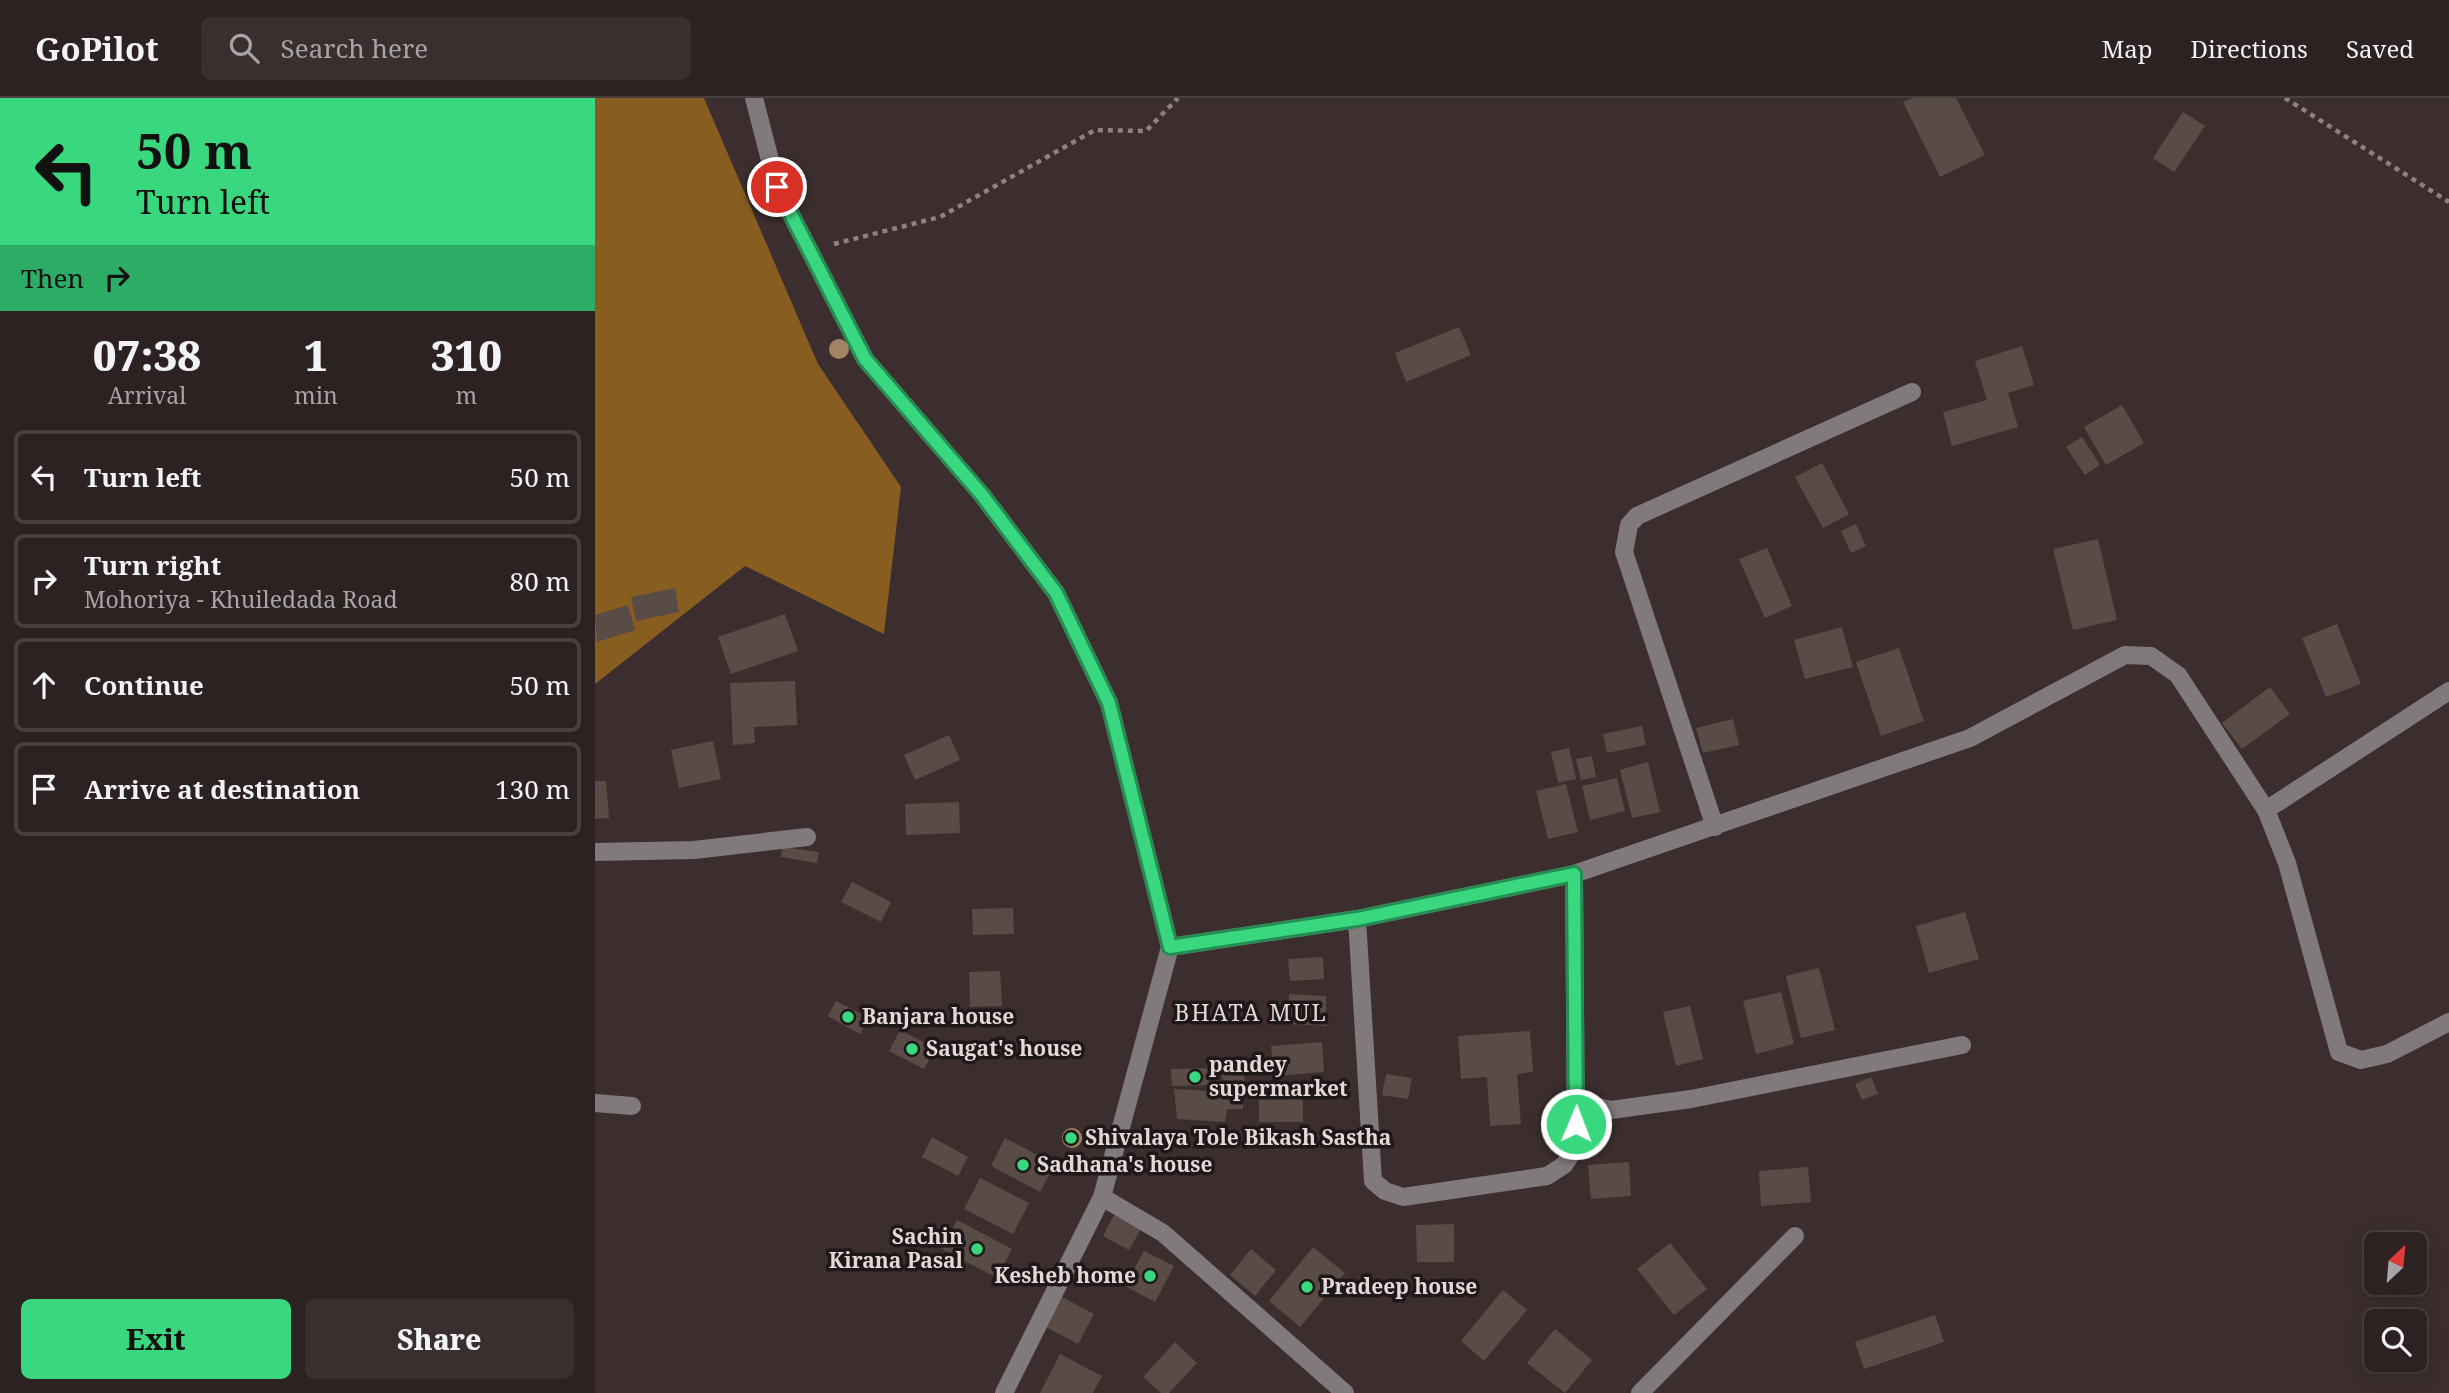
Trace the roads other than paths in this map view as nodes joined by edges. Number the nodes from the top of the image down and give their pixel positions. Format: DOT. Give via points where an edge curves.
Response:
graph roads {
  1 [pos="754,98"];
  2 [pos="1912,392"];
  3 [pos="2449,691"];
  4 [pos="2266,810"];
  5 [pos="1714,827"];
  6 [pos="807,837"];
  7 [pos="595,852"];
  8 [pos="1574,874"];
  9 [pos="1357,919"];
  10 [pos="1170,947"];
  11 [pos="2449,1021"];
  12 [pos="1962,1045"];
  13 [pos="1577,1102"];
  14 [pos="595,1103"];
  15 [pos="632,1106"];
  16 [pos="1102,1198"];
  17 [pos="1795,1236"];
  18 [pos="1005,1393"];
  19 [pos="1345,1393"];
  20 [pos="1640,1393"];
  1 -- 10 [label="street" via="777,187 865,359 982,495 1056,593 1109,703"];
  2 -- 5 [label="street" via="1637,516 1629,525 1624,552"];
  3 -- 4 [label="street"];
  4 -- 5 [label="street" via="2178,675 2151,656 2125,655 1970,738"];
  4 -- 11 [label="street" via="2287,863 2339,1052 2361,1060 2387,1054"];
  5 -- 8 [label="street"];
  6 -- 7 [label="street" via="694,850"];
  8 -- 9 [label="street"];
  8 -- 13 [label="street"];
  9 -- 10 [label="street"];
  9 -- 13 [label="street" via="1373,1181 1385,1191 1403,1197 1547,1176 1564,1165 1576,1147"];
  10 -- 16 [label="street"];
  12 -- 13 [label="street" via="1691,1099 1611,1110"];
  14 -- 15 [label="street"];
  16 -- 18 [label="street"];
  16 -- 19 [label="street" via="1163,1233"];
  17 -- 20 [label="street"];
}
